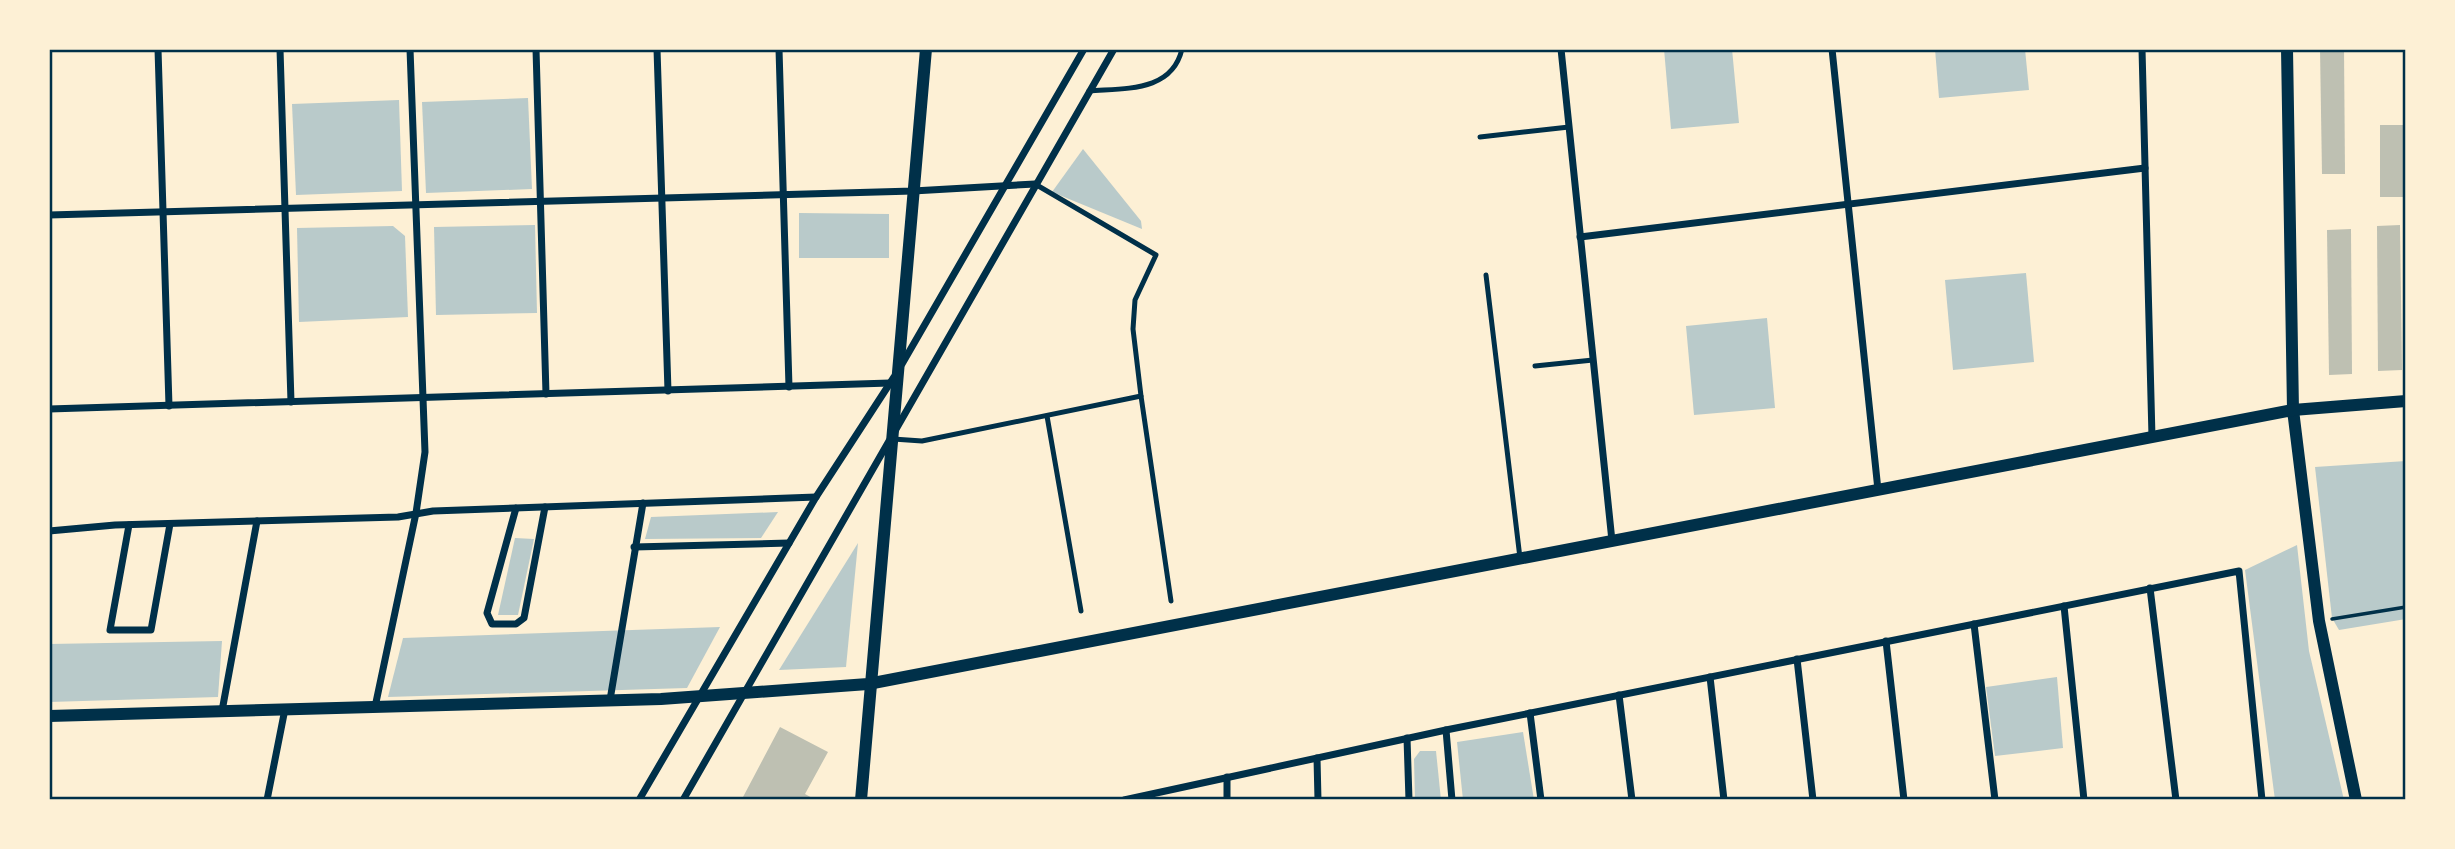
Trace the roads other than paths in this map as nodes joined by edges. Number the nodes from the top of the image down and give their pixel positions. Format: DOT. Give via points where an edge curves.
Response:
graph roads {
  1 [pos="158,49"];
  2 [pos="280,49"];
  3 [pos="410,49"];
  4 [pos="536,49"];
  5 [pos="657,49"];
  6 [pos="779,49"];
  7 [pos="926,49"];
  8 [pos="1084,49"];
  9 [pos="1114,49"];
  10 [pos="1182,49"];
  11 [pos="1561,49"];
  12 [pos="1832,49"];
  13 [pos="2142,49"];
  14 [pos="2287,49"];
  15 [pos="1089,92"];
  16 [pos="1569,127"];
  17 [pos="1480,137"];
  18 [pos="2145,169"];
  19 [pos="1035,184"];
  20 [pos="1002,188"];
  21 [pos="913,191"];
  22 [pos="784,194"];
  23 [pos="662,198"];
  24 [pos="540,201"];
  25 [pos="416,205"];
  26 [pos="1849,206"];
  27 [pos="285,209"];
  28 [pos="163,212"];
  29 [pos="49,215"];
  30 [pos="1580,237"];
  31 [pos="1486,275"];
  32 [pos="1593,360"];
  33 [pos="1535,366"];
  34 [pos="893,379"];
  35 [pos="789,387"];
  36 [pos="668,391"];
  37 [pos="546,394"];
  38 [pos="1142,396"];
  39 [pos="423,398"];
  40 [pos="2406,401"];
  41 [pos="291,402"];
  42 [pos="169,406"];
  43 [pos="49,409"];
  44 [pos="2293,410"];
  45 [pos="1047,416"];
  46 [pos="2152,437"];
  47 [pos="891,438"];
  48 [pos="1878,490"];
  49 [pos="816,497"];
  50 [pos="643,503"];
  51 [pos="545,507"];
  52 [pos="516,508"];
  53 [pos="416,513"];
  54 [pos="257,521"];
  55 [pos="170,524"];
  56 [pos="129,525"];
  57 [pos="49,531"];
  58 [pos="1612,541"];
  59 [pos="789,543"];
  60 [pos="634,547"];
  61 [pos="1520,558"];
  62 [pos="2150,588"];
  63 [pos="1171,601"];
  64 [pos="2064,606"];
  65 [pos="1081,611"];
  66 [pos="1974,624"];
  67 [pos="1886,641"];
  68 [pos="1797,659"];
  69 [pos="1710,677"];
  70 [pos="869,684"];
  71 [pos="745,692"];
  72 [pos="1619,695"];
  73 [pos="698,697"];
  74 [pos="610,700"];
  75 [pos="375,706"];
  76 [pos="285,709"];
  77 [pos="222,711"];
  78 [pos="1530,713"];
  79 [pos="49,716"];
  80 [pos="1446,730"];
  81 [pos="1407,738"];
  82 [pos="1317,758"];
  83 [pos="1227,778"];
  84 [pos="1140,798"];
  85 [pos="267,800"];
  86 [pos="639,800"];
  87 [pos="683,800"];
  88 [pos="861,800"];
  89 [pos="1124,800"];
  90 [pos="1227,800"];
  91 [pos="1318,800"];
  92 [pos="1409,800"];
  93 [pos="1452,800"];
  94 [pos="1541,800"];
  95 [pos="1632,800"];
  96 [pos="1724,800"];
  97 [pos="1813,800"];
  98 [pos="1904,800"];
  99 [pos="1995,800"];
  100 [pos="2084,800"];
  101 [pos="2176,800"];
  102 [pos="2262,800"];
  103 [pos="2356,800"];
  1 -- 28 [label="street"];
  2 -- 27 [label="street"];
  3 -- 25 [label="street"];
  4 -- 24 [label="street"];
  5 -- 23 [label="street"];
  6 -- 22 [label="street"];
  7 -- 21 [label="street"];
  8 -- 20 [label="street"];
  9 -- 15 [label="street"];
  10 -- 15 [label="lane" via="1172,72 1158,82"];
  11 -- 16 [label="street"];
  12 -- 26 [label="street"];
  13 -- 18 [label="street"];
  14 -- 44 [label="street"];
  15 -- 19 [label="street"];
  16 -- 17 [label="lane"];
  16 -- 30 [label="street"];
  18 -- 26 [label="street"];
  18 -- 46 [label="street"];
  19 -- 20 [label="street"];
  19 -- 38 [label="lane" via="1156,255 1135,300 1133,329"];
  19 -- 47 [label="street"];
  20 -- 21 [label="street"];
  20 -- 34 [label="street"];
  21 -- 22 [label="street"];
  21 -- 34 [label="street"];
  22 -- 23 [label="street"];
  22 -- 35 [label="street"];
  23 -- 24 [label="street"];
  23 -- 36 [label="street"];
  24 -- 25 [label="street"];
  24 -- 37 [label="street"];
  25 -- 27 [label="street"];
  25 -- 39 [label="street"];
  26 -- 30 [label="street"];
  26 -- 48 [label="street"];
  27 -- 28 [label="street"];
  27 -- 41 [label="street"];
  28 -- 29 [label="street"];
  28 -- 42 [label="street"];
  30 -- 32 [label="street"];
  31 -- 61 [label="lane"];
  32 -- 33 [label="lane"];
  32 -- 58 [label="street"];
  34 -- 35 [label="street"];
  34 -- 47 [label="street"];
  34 -- 49 [label="street"];
  35 -- 36 [label="street"];
  36 -- 37 [label="street"];
  37 -- 39 [label="street"];
  38 -- 45 [label="lane"];
  38 -- 63 [label="lane"];
  39 -- 41 [label="street"];
  39 -- 53 [label="street" via="425,452"];
  40 -- 44 [label="street"];
  41 -- 42 [label="street"];
  42 -- 43 [label="street"];
  44 -- 46 [label="street"];
  44 -- 103 [label="street" via="2319,621"];
  45 -- 47 [label="lane" via="922,441"];
  45 -- 65 [label="lane"];
  46 -- 48 [label="street"];
  47 -- 70 [label="street"];
  47 -- 71 [label="street"];
  48 -- 58 [label="street"];
  49 -- 50 [label="street"];
  49 -- 59 [label="street"];
  50 -- 51 [label="street"];
  50 -- 60 [label="street"];
  51 -- 52 [label="street"];
  51 -- 52 [label="street" via="524,618 516,624 492,624 487,613"];
  52 -- 53 [label="street"];
  53 -- 54 [label="street"];
  53 -- 75 [label="street"];
  54 -- 55 [label="street"];
  54 -- 77 [label="street"];
  55 -- 56 [label="street"];
  55 -- 56 [label="street" via="151,630 110,630"];
  56 -- 57 [label="street"];
  58 -- 61 [label="street"];
  59 -- 60 [label="street"];
  59 -- 73 [label="street"];
  60 -- 74 [label="street"];
  61 -- 70 [label="street"];
  62 -- 64 [label="street"];
  62 -- 101 [label="street"];
  62 -- 102 [label="street" via="2239,570"];
  64 -- 66 [label="street"];
  64 -- 100 [label="street"];
  66 -- 67 [label="street"];
  66 -- 99 [label="street"];
  67 -- 68 [label="street"];
  67 -- 98 [label="street"];
  68 -- 69 [label="street"];
  68 -- 97 [label="street"];
  69 -- 72 [label="street"];
  69 -- 96 [label="street"];
  70 -- 71 [label="street"];
  70 -- 88 [label="street"];
  71 -- 73 [label="street"];
  71 -- 87 [label="street"];
  72 -- 78 [label="street"];
  72 -- 95 [label="street"];
  73 -- 74 [label="street"];
  73 -- 86 [label="street"];
  74 -- 75 [label="street"];
  75 -- 76 [label="street"];
  76 -- 77 [label="street"];
  76 -- 85 [label="street"];
  77 -- 79 [label="street"];
  78 -- 80 [label="street"];
  78 -- 94 [label="street"];
  80 -- 81 [label="street"];
  80 -- 93 [label="street"];
  81 -- 82 [label="street"];
  81 -- 92 [label="street"];
  82 -- 83 [label="street"];
  82 -- 91 [label="street"];
  83 -- 84 [label="street"];
  83 -- 90 [label="street"];
  84 -- 89 [label="street"];
}
